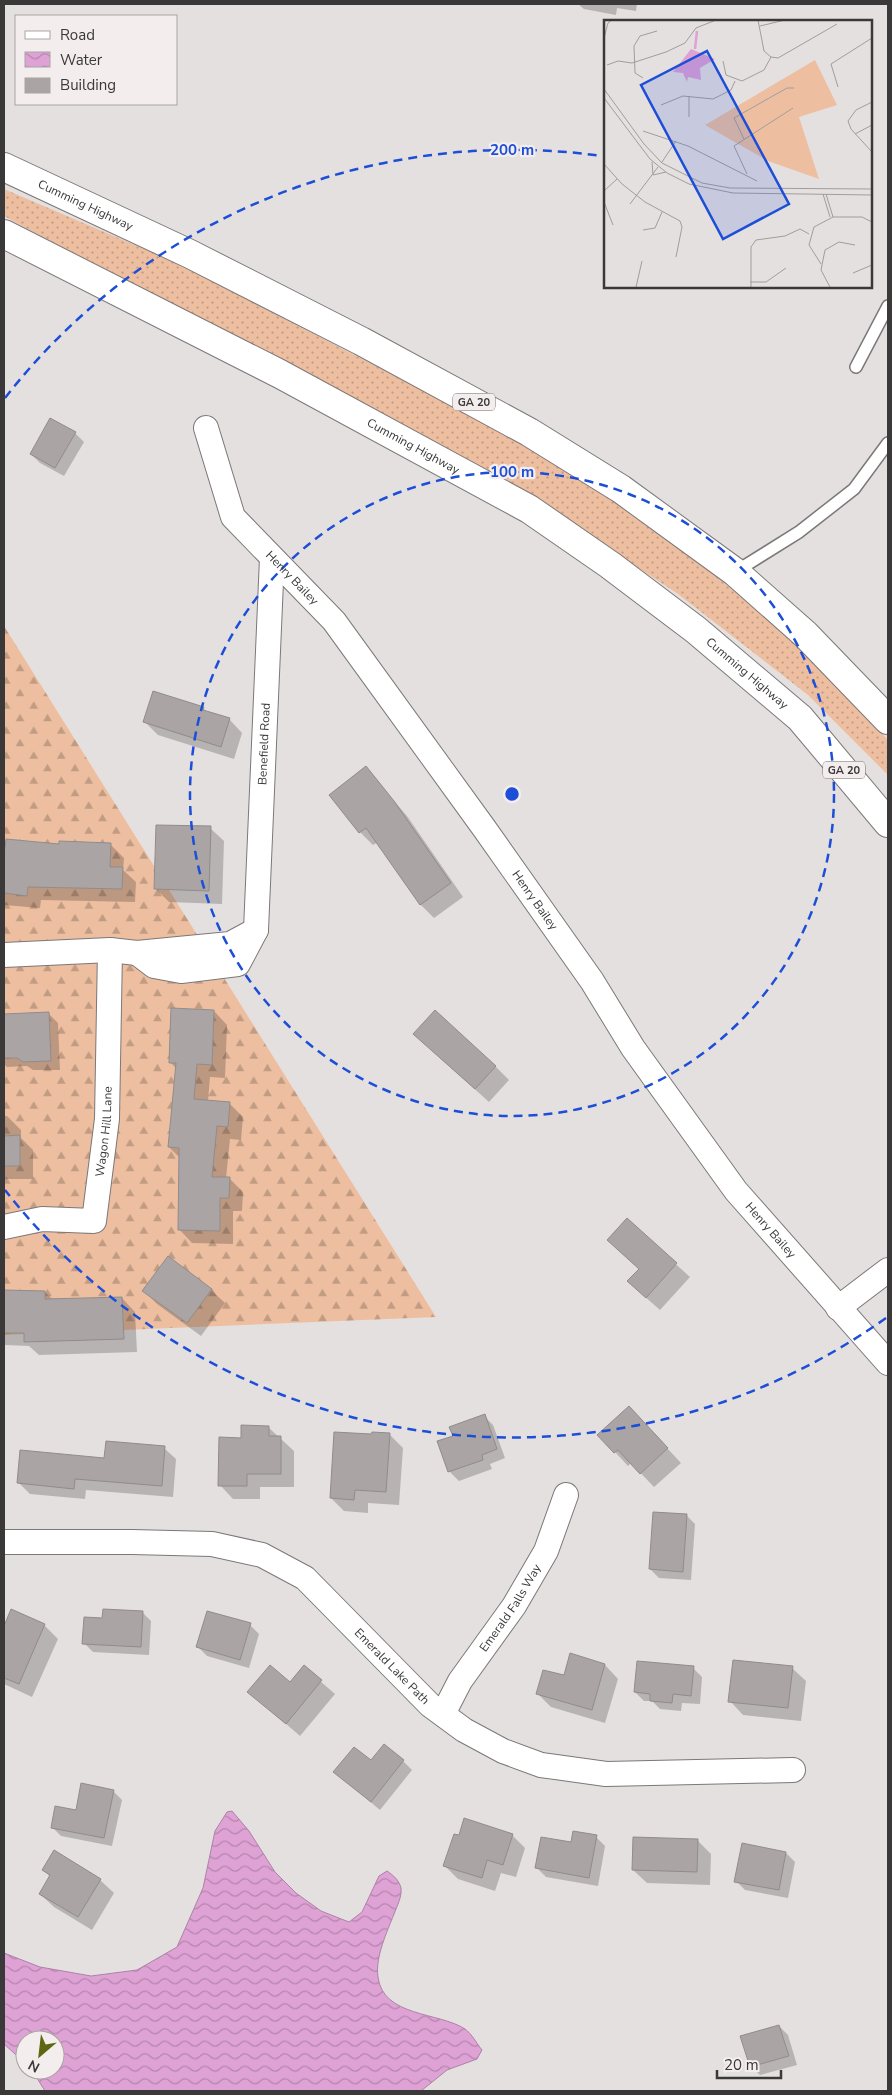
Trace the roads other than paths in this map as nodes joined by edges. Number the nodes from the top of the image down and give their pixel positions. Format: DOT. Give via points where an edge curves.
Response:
graph roads {
  1 [pos="4,168"];
  2 [pos="4,234"];
  3 [pos="888,306"];
  4 [pos="856,367"];
  5 [pos="206,428"];
  6 [pos="888,443"];
  7 [pos="272,558"];
  8 [pos="735,572"];
  9 [pos="888,720"];
  10 [pos="888,823"];
  11 [pos="110,950"];
  12 [pos="4,955"];
  13 [pos="4,1227"];
  14 [pos="888,1270"];
  15 [pos="838,1308"];
  16 [pos="888,1363"];
  17 [pos="566,1495"];
  18 [pos="4,1542"];
  19 [pos="443,1714"];
  20 [pos="792,1770"];
  1 -- 8 [label="highway, Cumming Highway / GA 20" via="190,254 529,432 621,489"];
  2 -- 10 [label="highway, Cumming Highway / GA 20" via="280,374 529,509 696,630 800,718"];
  3 -- 4 [label="lane"];
  5 -- 7 [label="street, Henry Bailey" via="233,517"];
  6 -- 8 [label="lane" via="854,490 799,532"];
  7 -- 11 [label="street, Benefield Road" via="256,930 230,944 182,959"];
  7 -- 15 [label="street, Henry Bailey" via="334,621 592,981 633,1048 736,1191"];
  8 -- 9 [label="highway, Cumming Highway / GA 20" via="805,634"];
  11 -- 12 [label="street"];
  11 -- 13 [label="street, Wagon Hill Lane" via="107,1118 94,1221 42,1219"];
  14 -- 15 [label="street"];
  15 -- 16 [label="street, Henry Bailey"];
  17 -- 19 [label="street, Emerald Falls Way" via="546,1551 514,1606 460,1681"];
  18 -- 19 [label="street, Emerald Lake Path" via="212,1544 262,1555 305,1578 430,1705"];
  19 -- 20 [label="street, Emerald Lake Path" via="464,1730 503,1751 540,1765 606,1774"];
}
